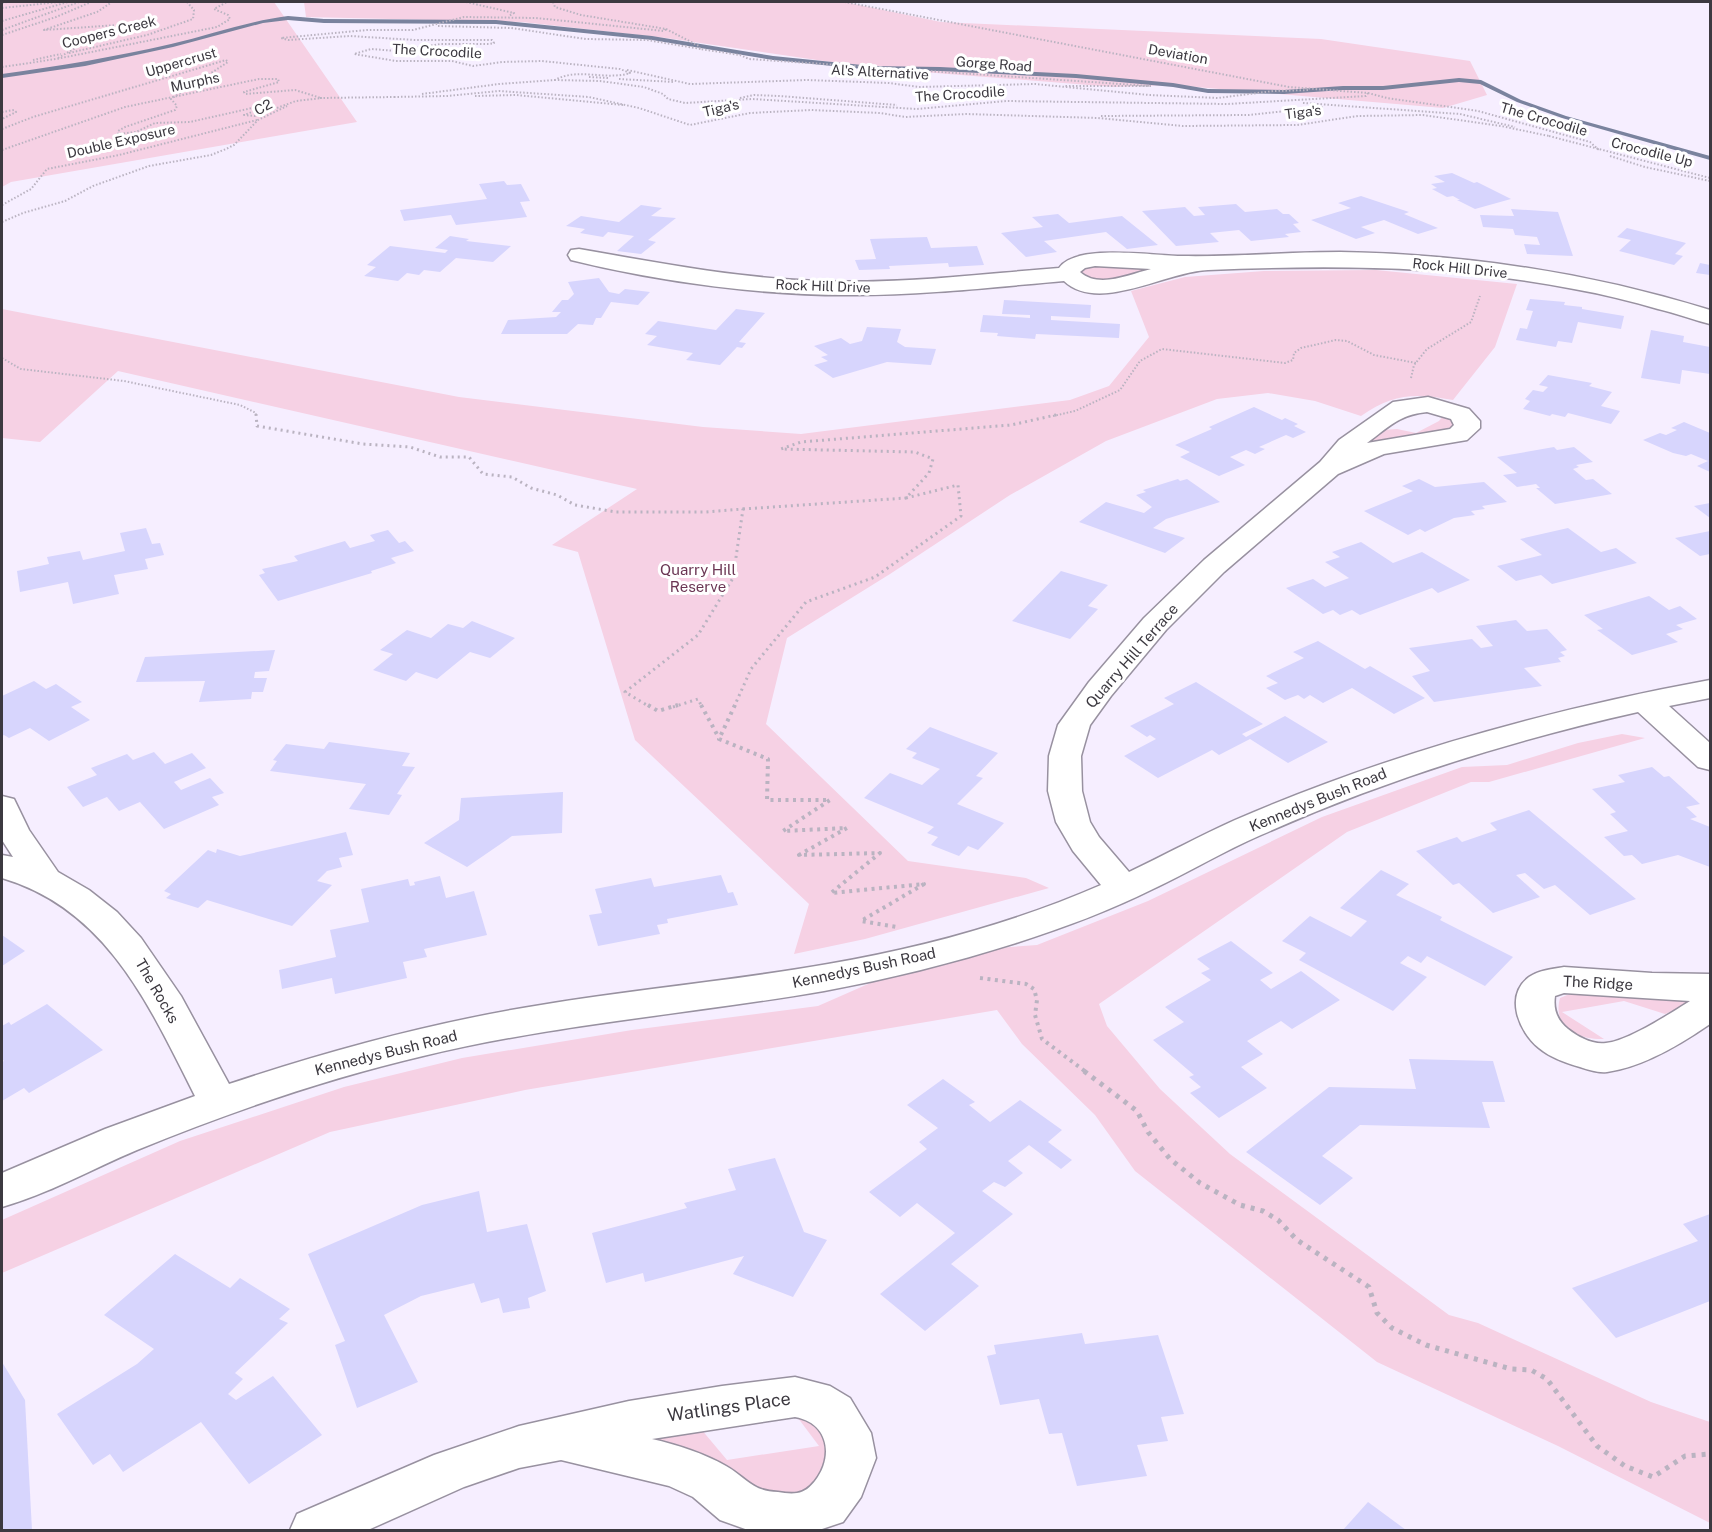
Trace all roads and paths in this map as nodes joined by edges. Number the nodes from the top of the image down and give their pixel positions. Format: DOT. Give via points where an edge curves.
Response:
graph roads {
  1 [pos="7,2"];
  2 [pos="59,2"];
  3 [pos="68,2"];
  4 [pos="79,2"];
  5 [pos="91,2"];
  6 [pos="112,2"];
  7 [pos="187,2"];
  8 [pos="227,2"];
  9 [pos="466,2"];
  10 [pos="553,2"];
  11 [pos="845,2"];
  12 [pos="2,3"];
  13 [pos="2,8"];
  14 [pos="491,18"];
  15 [pos="2,21"];
  16 [pos="437,25"];
  17 [pos="666,29"];
  18 [pos="2,30"];
  19 [pos="2,35"];
  20 [pos="705,49"];
  21 [pos="65,54"];
  22 [pos="56,59"];
  23 [pos="10,66"];
  24 [pos="2,67"];
  25 [pos="620,69"];
  26 [pos="558,78"];
  27 [pos="555,80"];
  28 [pos="690,84"];
  29 [pos="1051,86"];
  30 [pos="1318,88"];
  31 [pos="1367,93"];
  32 [pos="174,97"];
  33 [pos="394,97"];
  34 [pos="322,98"];
  35 [pos="1162,102"];
  36 [pos="1277,102"];
  37 [pos="1332,106"];
  38 [pos="2,112"];
  39 [pos="1058,117"];
  40 [pos="2,119"];
  41 [pos="258,120"];
  42 [pos="1519,128"];
  43 [pos="2,129"];
  44 [pos="1549,136"];
  45 [pos="2,150"];
  46 [pos="1600,150"];
  47 [pos="1710,180"];
  48 [pos="2,205"];
  49 [pos="2,222"];
  50 [pos="579,255"];
  51 [pos="1488,270"];
  52 [pos="1710,317"];
  53 [pos="2,358"];
  54 [pos="1416,363"];
  55 [pos="1416,404"];
  56 [pos="1329,468"];
  57 [pos="906,498"];
  58 [pos="743,509"];
  59 [pos="1710,689"];
  60 [pos="1644,701"];
  61 [pos="719,739"];
  62 [pos="1710,760"];
  63 [pos="2,806"];
  64 [pos="2,866"];
  65 [pos="45,880"];
  66 [pos="1124,889"];
  67 [pos="941,952"];
  68 [pos="1710,987"];
  69 [pos="1710,1005"];
  70 [pos="218,1101"];
  71 [pos="2,1191"];
  72 [pos="561,1440"];
  73 [pos="1710,1454"];
  74 [pos="315,1530"];
  1 -- 12 [label="path"];
  2 -- 13 [label="path"];
  3 -- 15 [label="path"];
  4 -- 18 [label="path"];
  5 -- 19 [label="path"];
  6 -- 21 [label="path" via="97,12 44,30 133,24 142,27 91,39"];
  7 -- 21 [label="path, Coopers Creek" via="194,10 192,19"];
  8 -- 22 [label="path" via="214,9 228,15 230,19 224,25"];
  9 -- 14 [label="path" via="514,13"];
  10 -- 17 [label="path" via="555,7 580,15"];
  11 -- 30 [label="path, Deviation" via="1289,87"];
  14 -- 16 [label="path, The Crocodile" via="454,19"];
  14 -- 17 [label="path, The Crocodile"];
  16 -- 20 [label="path" via="511,28 586,39 647,40"];
  16 -- 25 [label="path, The Crocodile" via="281,38 490,40 495,42 397,51 371,49 354,54 473,66 542,61"];
  17 -- 20 [label="path, Gorge Road"];
  20 -- 29 [label="path, Gorge Road" via="760,60 830,66 1151,86"];
  21 -- 22 [label="path"];
  21 -- 23 [label="path, Coopers Creek"];
  22 -- 23 [label="path"];
  23 -- 24 [label="path"];
  25 -- 26 [label="path" via="630,74"];
  25 -- 28 [label="path, Al's Alternative"];
  26 -- 27 [label="path"];
  26 -- 28 [label="path"];
  27 -- 33 [label="path, C2"];
  27 -- 35 [label="path, The Crocodile" via="644,87 675,102 754,95 914,109 1006,101"];
  28 -- 29 [label="path, Al's Alternative" via="848,80 919,87"];
  29 -- 30 [label="path, Al's Alternative" via="1218,98"];
  30 -- 31 [label="path, Deviation"];
  31 -- 36 [label="path"];
  31 -- 46 [label="path, The Crocodile" via="1499,116 1590,142"];
  32 -- 34 [label="path, Murphs" via="270,77 279,82 245,94 295,90"];
  32 -- 34 [label="path, Uppercrust" via="171,99 177,106 175,110 125,127 118,134 136,132 155,123 190,122 261,106 244,115 255,116 296,101"];
  32 -- 43 [label="path, Uppercrust" via="228,62 212,63"];
  32 -- 45 [label="path, Murphs" via="125,107"];
  33 -- 34 [label="path, C2"];
  33 -- 39 [label="path, Tiga's" via="513,92 589,97 690,125 731,116 787,111 905,117"];
  34 -- 41 [label="path, C2" via="292,104"];
  35 -- 36 [label="path, The Crocodile"];
  35 -- 36 [label="path"];
  36 -- 37 [label="path, The Crocodile"];
  37 -- 39 [label="path, Tiga's" via="1249,116"];
  37 -- 42 [label="path, The Crocodile" via="1460,114"];
  38 -- 40 [label="path" via="16,112"];
  39 -- 44 [label="path, Tiga's" via="1216,126 1297,125 1358,116 1423,116"];
  41 -- 48 [label="path, Double Exposure" via="47,169 31,189"];
  41 -- 49 [label="path, C2" via="234,145 211,155 148,166"];
  42 -- 44 [label="path, Crocodile Up"];
  44 -- 46 [label="path, Crocodile Up"];
  46 -- 47 [label="path, Crocodile Up"];
  50 -- 51 [label="street, Rock Hill Drive" via="734,281 823,288 874,288 1069,273 1082,283 1106,286 1205,263 1341,258"];
  51 -- 52 [label="street, Rock Hill Drive" via="1600,289"];
  51 -- 54 [label="path" via="1471,322 1438,341"];
  53 -- 58 [label="path" via="21,369 124,381 240,405 256,414 257,426 363,444 410,447 440,457 470,456 483,474 512,477 575,505 616,512"];
  54 -- 55 [label="path" via="1409,388"];
  54 -- 57 [label="path" via="1336,340 1301,348 1294,353 1293,360 1285,363 1162,349 1140,361 1120,390 1075,411 1011,424 801,442 781,449 915,452 933,459 929,472"];
  55 -- 56 [label="street, Quarry Hill Terrace" via="1392,412 1348,445"];
  55 -- 56 [label="street, Quarry Hill Terrace" via="1460,414 1467,421 1467,428 1442,439 1398,443 1364,452"];
  56 -- 66 [label="street, Quarry Hill Terrace" via="1214,566 1155,624 1074,725 1065,756 1065,791 1073,822 1085,843"];
  57 -- 58 [label="path"];
  57 -- 61 [label="path" via="958,485 961,516 875,577 806,602 751,669"];
  58 -- 61 [label="path" via="733,578 698,635 625,692 658,711 698,699"];
  59 -- 60 [label="street, Kennedys Bush Road"];
  60 -- 62 [label="street"];
  60 -- 66 [label="street, Kennedys Bush Road" via="1460,747 1397,768 1258,822"];
  61 -- 67 [label="path" via="768,759 767,800 831,800 783,831 847,828 799,855 880,853 831,893 924,884 861,921 926,932"];
  63 -- 65 [label="street, The Rocks" via="12,830"];
  64 -- 65 [label="street, The Rocks"];
  65 -- 70 [label="street, The Rocks" via="82,902 128,944 145,967"];
  66 -- 67 [label="street, Kennedys Bush Road"];
  67 -- 70 [label="street, Kennedys Bush Road" via="817,980 487,1028 335,1064"];
  67 -- 73 [label="path" via="967,976 1026,984 1034,989 1035,1015 1042,1039 1137,1111 1170,1159 1200,1184 1278,1220 1297,1240 1369,1287 1377,1312 1392,1328 1426,1345 1511,1369 1531,1370 1547,1379 1597,1446 1625,1466 1653,1477 1677,1459 1698,1452"];
  68 -- 69 [label="street, The Ridge" via="1566,979 1537,991 1534,1003 1536,1018 1544,1030 1564,1045 1605,1058 1625,1053"];
  70 -- 71 [label="street, Kennedys Bush Road" via="140,1130"];
  72 -- 72 [label="street, Watlings Place" via="629,1422 795,1397 813,1400 833,1413 847,1433 852,1458 844,1482 825,1506 796,1516 765,1514 737,1504 710,1482 677,1466"];
  72 -- 74 [label="street, Watlings Place" via="519,1447 451,1470"];
}
